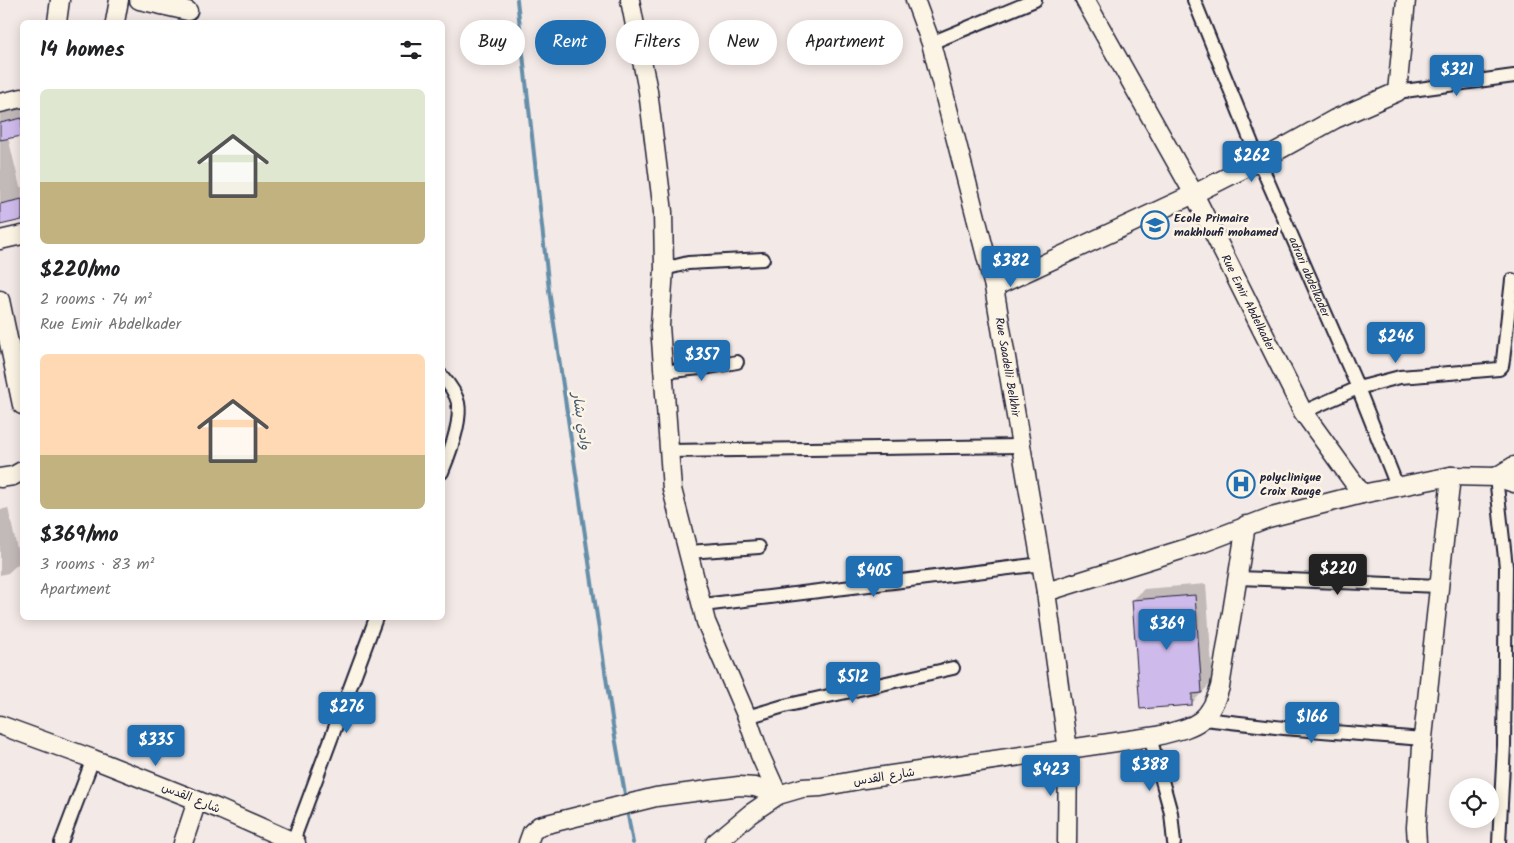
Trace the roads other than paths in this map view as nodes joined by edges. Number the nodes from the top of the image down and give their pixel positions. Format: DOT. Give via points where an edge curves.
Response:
graph roads {
  1 [pos="60,0"];
  2 [pos="119,0"];
  3 [pos="139,0"];
  4 [pos="630,0"];
  5 [pos="915,0"];
  6 [pos="1035,0"];
  7 [pos="1085,0"];
  8 [pos="1194,0"];
  9 [pos="1406,0"];
  10 [pos="188,11"];
  11 [pos="57,20"];
  12 [pos="115,20"];
  13 [pos="931,43"];
  14 [pos="1514,76"];
  15 [pos="1397,92"];
  16 [pos="20,98"];
  17 [pos="0,103"];
  18 [pos="1259,161"];
  19 [pos="1194,194"];
  20 [pos="20,235"];
  21 [pos="0,240"];
  22 [pos="763,259"];
  23 [pos="664,269"];
  24 [pos="1512,280"];
  25 [pos="994,287"];
  26 [pos="0,300"];
  27 [pos="18,360"];
  28 [pos="737,362"];
  29 [pos="662,372"];
  30 [pos="447,381"];
  31 [pos="20,382"];
  32 [pos="1358,388"];
  33 [pos="1303,412"];
  34 [pos="1021,446"];
  35 [pos="669,451"];
  36 [pos="445,464"];
  37 [pos="1514,466"];
  38 [pos="20,472"];
  39 [pos="1451,476"];
  40 [pos="1496,477"];
  41 [pos="0,478"];
  42 [pos="1514,483"];
  43 [pos="1397,486"];
  44 [pos="1362,494"];
  45 [pos="1246,526"];
  46 [pos="759,546"];
  47 [pos="688,552"];
  48 [pos="1042,564"];
  49 [pos="1238,578"];
  50 [pos="1439,586"];
  51 [pos="1046,592"];
  52 [pos="703,605"];
  53 [pos="375,620"];
  54 [pos="1509,620"];
  55 [pos="953,668"];
  56 [pos="1509,706"];
  57 [pos="747,717"];
  58 [pos="1204,719"];
  59 [pos="0,725"];
  60 [pos="1150,737"];
  61 [pos="1423,740"];
  62 [pos="1068,750"];
  63 [pos="93,760"];
  64 [pos="778,795"];
  65 [pos="197,801"];
  66 [pos="294,842"];
  67 [pos="61,843"];
  68 [pos="183,843"];
  69 [pos="528,843"];
  70 [pos="715,843"];
  71 [pos="1067,843"];
  72 [pos="1174,843"];
  73 [pos="1417,843"];
  74 [pos="1500,843"];
  1 -- 11 [label="main road"];
  2 -- 12 [label="main road"];
  3 -- 10 [label="main road"];
  4 -- 23 [label="main road" via="655,142 663,212"];
  5 -- 13 [label="main road, Rue Saadelli Belkhir"];
  6 -- 13 [label="street"];
  7 -- 19 [label="main road, Rue Emir Abdelkader"];
  8 -- 18 [label="street, adrari abdelkader"];
  9 -- 15 [label="main road"];
  13 -- 25 [label="main road, Rue Saadelli Belkhir"];
  14 -- 15 [label="street"];
  15 -- 18 [label="main road" via="1335,119"];
  16 -- 17 [label="main road"];
  18 -- 19 [label="main road"];
  18 -- 32 [label="street, adrari abdelkader"];
  19 -- 25 [label="main road"];
  19 -- 33 [label="main road, Rue Emir Abdelkader"];
  20 -- 21 [label="main road"];
  22 -- 23 [label="street" via="688,263"];
  23 -- 29 [label="main road" via="660,326"];
  24 -- 32 [label="street" via="1503,360 1499,369 1400,377"];
  25 -- 34 [label="main road, Rue Saadelli Belkhir"];
  26 -- 27 [label="main road"];
  27 -- 31 [label="main road"];
  28 -- 29 [label="street"];
  29 -- 35 [label="main road"];
  30 -- 36 [label="street" via="458,404 458,416"];
  32 -- 33 [label="street"];
  32 -- 43 [label="street, adrari abdelkader"];
  33 -- 44 [label="main road, Rue Emir Abdelkader"];
  34 -- 35 [label="street"];
  34 -- 48 [label="main road, Rue Saadelli Belkhir"];
  35 -- 47 [label="main road" via="672,489"];
  37 -- 40 [label="main road"];
  38 -- 41 [label="main road"];
  39 -- 40 [label="main road"];
  39 -- 43 [label="main road"];
  39 -- 50 [label="main road"];
  40 -- 42 [label="main road"];
  40 -- 54 [label="street"];
  43 -- 44 [label="main road"];
  44 -- 45 [label="main road"];
  45 -- 49 [label="main road"];
  45 -- 51 [label="main road" via="1200,544"];
  46 -- 47 [label="street"];
  47 -- 52 [label="main road"];
  48 -- 51 [label="main road, Rue Saadelli Belkhir"];
  48 -- 52 [label="street"];
  49 -- 50 [label="street"];
  49 -- 58 [label="main road" via="1220,687 1214,705"];
  50 -- 61 [label="main road"];
  51 -- 62 [label="main road, Rue Saadelli Belkhir"];
  52 -- 57 [label="main road" via="706,622"];
  53 -- 66 [label="street"];
  54 -- 56 [label="street"];
  55 -- 57 [label="street"];
  56 -- 74 [label="street"];
  57 -- 64 [label="main road"];
  58 -- 60 [label="main road, شارع القدس" via="1192,726"];
  58 -- 61 [label="street"];
  59 -- 63 [label="main road, شارع القدس"];
  60 -- 62 [label="main road, شارع القدس"];
  60 -- 72 [label="street" via="1171,813"];
  61 -- 73 [label="main road"];
  62 -- 64 [label="main road, شارع القدس" via="802,788"];
  62 -- 71 [label="main road, Rue Saadelli Belkhir"];
  63 -- 65 [label="main road, شارع القدس"];
  63 -- 67 [label="street"];
  64 -- 69 [label="main road" via="755,787 739,786 656,797 540,826 532,832"];
  64 -- 70 [label="main road, شارع القدس"];
  65 -- 66 [label="main road, شارع القدس"];
  65 -- 68 [label="main road"];
}
